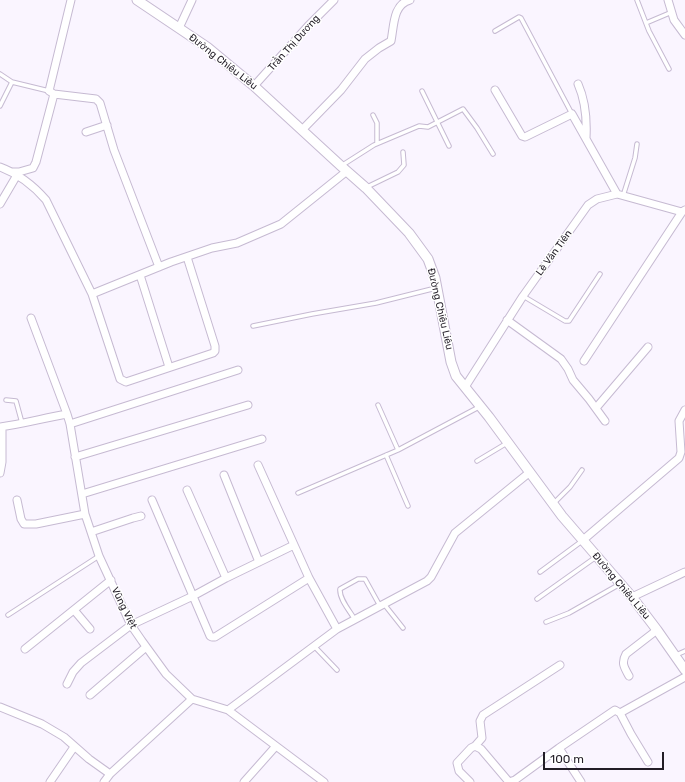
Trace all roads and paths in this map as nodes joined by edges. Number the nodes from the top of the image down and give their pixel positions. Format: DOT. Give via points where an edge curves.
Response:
graph roads {
  1 [pos="71,0"];
  2 [pos="137,0"];
  3 [pos="192,0"];
  4 [pos="334,0"];
  5 [pos="410,0"];
  6 [pos="637,0"];
  7 [pos="668,0"];
  8 [pos="672,12"];
  9 [pos="646,23"];
  10 [pos="179,28"];
  11 [pos="495,31"];
  12 [pos="685,35"];
  13 [pos="669,69"];
  14 [pos="0,74"];
  15 [pos="12,82"];
  16 [pos="578,84"];
  17 [pos="254,86"];
  18 [pos="495,90"];
  19 [pos="422,91"];
  20 [pos="52,92"];
  21 [pos="0,106"];
  22 [pos="572,114"];
  23 [pos="373,115"];
  24 [pos="438,123"];
  25 [pos="107,125"];
  26 [pos="302,130"];
  27 [pos="86,132"];
  28 [pos="586,139"];
  29 [pos="377,143"];
  30 [pos="637,144"];
  31 [pos="449,146"];
  32 [pos="403,152"];
  33 [pos="493,154"];
  34 [pos="0,167"];
  35 [pos="344,169"];
  36 [pos="14,173"];
  37 [pos="366,188"];
  38 [pos="620,195"];
  39 [pos="0,204"];
  40 [pos="684,211"];
  41 [pos="187,257"];
  42 [pos="159,267"];
  43 [pos="600,274"];
  44 [pos="140,275"];
  45 [pos="436,288"];
  46 [pos="92,294"];
  47 [pos="523,296"];
  48 [pos="31,318"];
  49 [pos="508,320"];
  50 [pos="253,326"];
  51 [pos="648,347"];
  52 [pos="584,361"];
  53 [pos="169,367"];
  54 [pos="238,370"];
  55 [pos="465,387"];
  56 [pos="6,400"];
  57 [pos="248,405"];
  58 [pos="378,405"];
  59 [pos="481,406"];
  60 [pos="596,408"];
  61 [pos="685,410"];
  62 [pos="67,414"];
  63 [pos="605,421"];
  64 [pos="682,423"];
  65 [pos="22,424"];
  66 [pos="70,424"];
  67 [pos="1,427"];
  68 [pos="262,439"];
  69 [pos="508,442"];
  70 [pos="398,450"];
  71 [pos="386,455"];
  72 [pos="75,458"];
  73 [pos="477,461"];
  74 [pos="258,465"];
  75 [pos="582,470"];
  76 [pos="530,472"];
  77 [pos="0,473"];
  78 [pos="224,475"];
  79 [pos="187,490"];
  80 [pos="298,493"];
  81 [pos="82,494"];
  82 [pos="17,500"];
  83 [pos="152,500"];
  84 [pos="553,503"];
  85 [pos="408,506"];
  86 [pos="85,514"];
  87 [pos="141,516"];
  88 [pos="91,532"];
  89 [pos="583,540"];
  90 [pos="294,545"];
  91 [pos="99,556"];
  92 [pos="597,556"];
  93 [pos="259,562"];
  94 [pos="540,572"];
  95 [pos="685,572"];
  96 [pos="226,578"];
  97 [pos="309,578"];
  98 [pos="111,580"];
  99 [pos="620,583"];
  100 [pos="193,596"];
  101 [pos="632,597"];
  102 [pos="537,600"];
  103 [pos="382,605"];
  104 [pos="74,610"];
  105 [pos="8,615"];
  106 [pos="355,620"];
  107 [pos="546,622"];
  108 [pos="132,625"];
  109 [pos="403,628"];
  110 [pos="337,629"];
  111 [pos="90,630"];
  112 [pos="657,630"];
  113 [pos="314,646"];
  114 [pos="146,647"];
  115 [pos="25,649"];
  116 [pos="685,651"];
  117 [pos="676,655"];
  118 [pos="560,665"];
  119 [pos="337,670"];
  120 [pos="685,670"];
  121 [pos="629,676"];
  122 [pos="685,677"];
  123 [pos="67,684"];
  124 [pos="90,695"];
  125 [pos="192,699"];
  126 [pos="0,707"];
  127 [pos="228,710"];
  128 [pos="620,714"];
  129 [pos="74,746"];
  130 [pos="276,746"];
  131 [pos="475,746"];
  132 [pos="559,748"];
  133 [pos="648,762"];
  134 [pos="110,774"];
  135 [pos="50,782"];
  136 [pos="104,782"];
  137 [pos="244,782"];
  138 [pos="324,782"];
  139 [pos="470,782"];
  140 [pos="581,782"];
  1 -- 20 [label="street"];
  2 -- 10 [label="street, Đường Chiêu Liêu"];
  3 -- 10 [label="street"];
  4 -- 17 [label="street, Trần Thị Dương"];
  5 -- 26 [label="street" via="400,5 396,13 391,41 365,59 341,90"];
  6 -- 9 [label="lane"];
  7 -- 8 [label="street"];
  8 -- 9 [label="lane"];
  8 -- 12 [label="street" via="674,20"];
  9 -- 13 [label="lane"];
  10 -- 17 [label="street, Đường Chiêu Liêu" via="207,47"];
  11 -- 22 [label="lane" via="521,18"];
  14 -- 15 [label="lane"];
  15 -- 20 [label="lane"];
  15 -- 21 [label="lane"];
  16 -- 28 [label="street" via="584,97"];
  17 -- 26 [label="street, Đường Chiêu Liêu"];
  18 -- 22 [label="street" via="519,133 525,137"];
  19 -- 24 [label="lane"];
  20 -- 25 [label="street" via="96,99 100,103"];
  20 -- 36 [label="street" via="36,162 33,168"];
  22 -- 28 [label="street"];
  23 -- 29 [label="lane" via="377,123"];
  24 -- 29 [label="lane" via="428,127 422,125"];
  24 -- 31 [label="lane"];
  24 -- 33 [label="lane" via="455,112 465,110"];
  25 -- 27 [label="street"];
  25 -- 42 [label="street" via="114,150"];
  26 -- 35 [label="street, Đường Chiêu Liêu"];
  28 -- 38 [label="street"];
  29 -- 35 [label="lane" via="356,155"];
  30 -- 38 [label="lane" via="635,158"];
  32 -- 37 [label="lane" via="404,165 398,172"];
  34 -- 36 [label="street"];
  35 -- 37 [label="street, Đường Chiêu Liêu"];
  35 -- 41 [label="street" via="281,224 237,243"];
  36 -- 39 [label="street"];
  36 -- 46 [label="street" via="36,188 46,200"];
  37 -- 45 [label="street, Đường Chiêu Liêu" via="409,233 428,259"];
  38 -- 40 [label="street, Lê Văn Tiên"];
  38 -- 47 [label="street, Lê Văn Tiên" via="597,199 588,205"];
  40 -- 52 [label="street"];
  41 -- 42 [label="street"];
  41 -- 53 [label="street" via="215,351"];
  42 -- 44 [label="street"];
  43 -- 47 [label="lane" via="569,321"];
  44 -- 46 [label="street"];
  44 -- 53 [label="street"];
  45 -- 50 [label="lane" via="376,303"];
  45 -- 55 [label="street, Đường Chiêu Liêu" via="456,376"];
  46 -- 53 [label="street" via="120,379 126,382"];
  47 -- 49 [label="street, Lê Văn Tiên"];
  48 -- 62 [label="street, Vũng Việt"];
  49 -- 55 [label="street, Lê Văn Tiên"];
  49 -- 60 [label="street" via="561,359 572,380"];
  51 -- 60 [label="street"];
  54 -- 66 [label="street"];
  55 -- 59 [label="street, Đường Chiêu Liêu"];
  56 -- 65 [label="lane" via="16,400"];
  57 -- 72 [label="street"];
  58 -- 70 [label="lane"];
  59 -- 69 [label="street, Đường Chiêu Liêu"];
  59 -- 70 [label="lane"];
  60 -- 63 [label="street"];
  61 -- 64 [label="street"];
  62 -- 65 [label="street"];
  62 -- 66 [label="street, Vũng Việt"];
  64 -- 89 [label="street" via="679,458"];
  65 -- 67 [label="street"];
  66 -- 72 [label="street, Vũng Việt"];
  67 -- 77 [label="street"];
  68 -- 81 [label="street"];
  69 -- 73 [label="lane"];
  69 -- 76 [label="street, Đường Chiêu Liêu"];
  70 -- 71 [label="lane"];
  71 -- 80 [label="lane"];
  71 -- 85 [label="lane"];
  72 -- 81 [label="street, Vũng Việt"];
  74 -- 90 [label="street"];
  75 -- 84 [label="lane" via="570,487"];
  76 -- 84 [label="street, Đường Chiêu Liêu"];
  76 -- 103 [label="street" via="455,533 427,581"];
  78 -- 93 [label="street"];
  79 -- 96 [label="street"];
  81 -- 86 [label="street, Vũng Việt"];
  82 -- 86 [label="street" via="24,524"];
  83 -- 100 [label="street"];
  84 -- 89 [label="street, Đường Chiêu Liêu"];
  86 -- 88 [label="street, Vũng Việt"];
  87 -- 88 [label="street"];
  88 -- 91 [label="street, Vũng Việt"];
  89 -- 92 [label="street, Đường Chiêu Liêu"];
  89 -- 94 [label="lane"];
  90 -- 93 [label="street"];
  90 -- 97 [label="street"];
  91 -- 98 [label="street, Vũng Việt"];
  91 -- 105 [label="lane"];
  92 -- 99 [label="street, Đường Chiêu Liêu"];
  92 -- 102 [label="lane"];
  93 -- 96 [label="street"];
  95 -- 101 [label="street"];
  96 -- 100 [label="street"];
  97 -- 100 [label="street" via="215,637 210,636"];
  97 -- 110 [label="street"];
  98 -- 104 [label="street"];
  98 -- 108 [label="street, Vũng Việt"];
  99 -- 101 [label="street, Đường Chiêu Liêu"];
  99 -- 107 [label="lane" via="569,613"];
  100 -- 108 [label="street"];
  101 -- 112 [label="street, Đường Chiêu Liêu"];
  103 -- 106 [label="street"];
  103 -- 106 [label="lane" via="365,579 358,579 340,589 341,596"];
  103 -- 109 [label="lane"];
  104 -- 111 [label="street"];
  104 -- 115 [label="street"];
  106 -- 110 [label="street"];
  108 -- 114 [label="street, Vũng Việt"];
  108 -- 123 [label="street" via="80,663"];
  110 -- 113 [label="street"];
  112 -- 117 [label="street, Đường Chiêu Liêu"];
  112 -- 121 [label="street" via="626,654 623,664"];
  113 -- 119 [label="lane"];
  113 -- 127 [label="street"];
  114 -- 124 [label="street"];
  114 -- 125 [label="street, Vũng Việt" via="166,674"];
  116 -- 117 [label="lane"];
  117 -- 120 [label="street, Đường Chiêu Liêu"];
  118 -- 131 [label="street" via="483,715 480,721 482,738"];
  122 -- 128 [label="street"];
  125 -- 127 [label="street, Vũng Việt"];
  125 -- 134 [label="street"];
  126 -- 129 [label="street" via="42,724"];
  127 -- 130 [label="street, Vũng Việt"];
  128 -- 132 [label="street" via="612,711"];
  128 -- 133 [label="street"];
  129 -- 134 [label="street"];
  129 -- 135 [label="street"];
  130 -- 137 [label="street"];
  130 -- 138 [label="street, Vũng Việt"];
  131 -- 132 [label="street" via="481,749 509,782"];
  131 -- 139 [label="street" via="458,763 459,771"];
  132 -- 140 [label="street"];
  134 -- 136 [label="street"];
}
